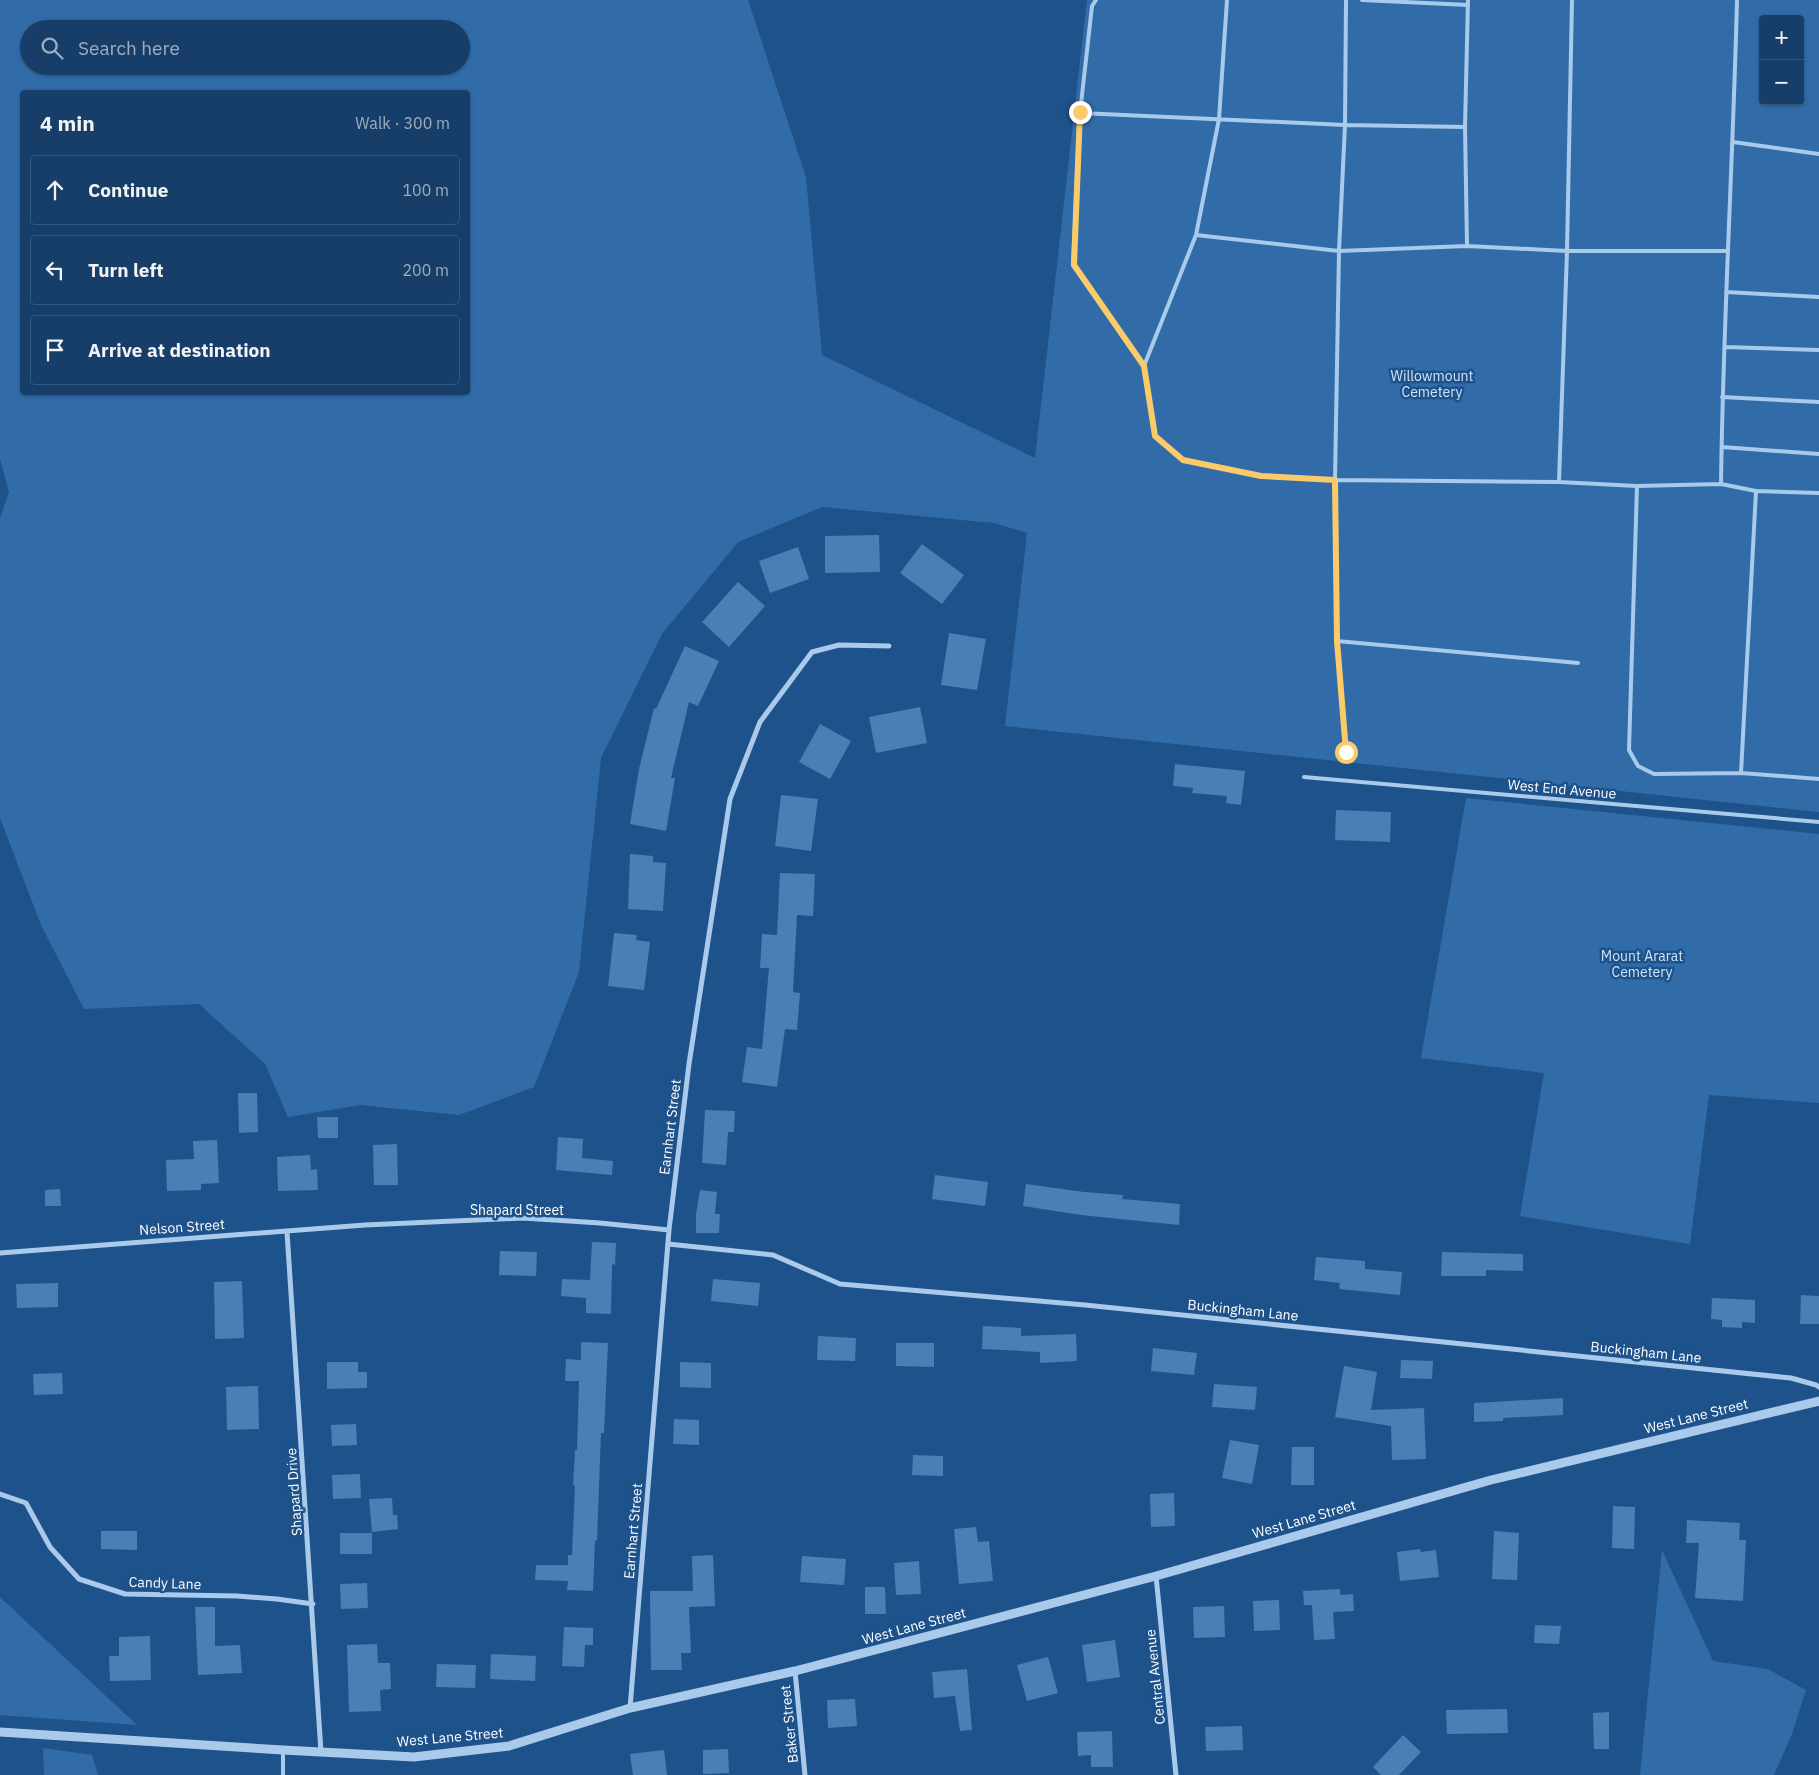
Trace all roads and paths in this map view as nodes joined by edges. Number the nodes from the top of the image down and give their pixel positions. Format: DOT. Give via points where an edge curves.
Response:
graph roads {
  1 [pos="1096,0"];
  2 [pos="1227,0"];
  3 [pos="1346,0"];
  4 [pos="1362,0"];
  5 [pos="1572,0"];
  6 [pos="1737,0"];
  7 [pos="1468,2"];
  8 [pos="1080,112"];
  9 [pos="1220,119"];
  10 [pos="1345,125"];
  11 [pos="1465,127"];
  12 [pos="1733,142"];
  13 [pos="1819,154"];
  14 [pos="1196,235"];
  15 [pos="1467,246"];
  16 [pos="1339,251"];
  17 [pos="1567,251"];
  18 [pos="1728,251"];
  19 [pos="1726,292"];
  20 [pos="1819,296"];
  21 [pos="1725,347"];
  22 [pos="1819,350"];
  23 [pos="1144,366"];
  24 [pos="1722,397"];
  25 [pos="1819,402"];
  26 [pos="1722,447"];
  27 [pos="1819,454"];
  28 [pos="1335,480"];
  29 [pos="1558,482"];
  30 [pos="1721,484"];
  31 [pos="1637,486"];
  32 [pos="1756,492"];
  33 [pos="1819,493"];
  34 [pos="1337,641"];
  35 [pos="889,646"];
  36 [pos="1578,663"];
  37 [pos="1346,752"];
  38 [pos="1741,773"];
  39 [pos="1304,777"];
  40 [pos="1819,779"];
  41 [pos="1819,822"];
  42 [pos="365,1225"];
  43 [pos="669,1230"];
  44 [pos="287,1232"];
  45 [pos="668,1244"];
  46 [pos="0,1252"];
  47 [pos="1819,1387"];
  48 [pos="1819,1401"];
  49 [pos="0,1494"];
  50 [pos="1156,1576"];
  51 [pos="313,1604"];
  52 [pos="795,1671"];
  53 [pos="630,1708"];
  54 [pos="0,1732"];
  55 [pos="283,1750"];
  56 [pos="321,1752"];
  57 [pos="283,1775"];
  58 [pos="805,1775"];
  59 [pos="1176,1775"];
  1 -- 8 [label="lane" via="1092,6"];
  2 -- 9 [label="lane"];
  3 -- 10 [label="lane"];
  4 -- 7 [label="lane"];
  5 -- 17 [label="lane"];
  6 -- 12 [label="lane"];
  7 -- 11 [label="lane"];
  8 -- 9 [label="lane"];
  8 -- 23 [label="lane" via="1074,265"];
  9 -- 10 [label="lane"];
  9 -- 14 [label="lane"];
  10 -- 11 [label="lane"];
  10 -- 16 [label="lane"];
  11 -- 15 [label="lane"];
  12 -- 13 [label="lane"];
  12 -- 18 [label="lane"];
  14 -- 16 [label="lane"];
  14 -- 23 [label="lane"];
  15 -- 16 [label="lane"];
  15 -- 17 [label="lane"];
  16 -- 28 [label="lane"];
  17 -- 18 [label="lane"];
  17 -- 29 [label="lane"];
  18 -- 19 [label="lane"];
  19 -- 20 [label="lane"];
  19 -- 21 [label="lane"];
  21 -- 22 [label="lane"];
  21 -- 24 [label="lane"];
  23 -- 28 [label="lane" via="1155,436 1183,460 1261,476"];
  24 -- 25 [label="lane"];
  24 -- 26 [label="lane"];
  26 -- 27 [label="lane"];
  26 -- 30 [label="lane"];
  28 -- 29 [label="lane"];
  28 -- 34 [label="lane"];
  29 -- 31 [label="lane"];
  30 -- 31 [label="lane"];
  30 -- 32 [label="lane"];
  31 -- 38 [label="lane" via="1628,750 1638,766 1654,774"];
  32 -- 33 [label="lane"];
  32 -- 38 [label="lane"];
  34 -- 36 [label="lane"];
  34 -- 37 [label="lane"];
  35 -- 43 [label="street, Earnhart Street" via="838,645 812,652 760,722 730,798 689,1064"];
  38 -- 40 [label="lane"];
  39 -- 41 [label="lane, West End Avenue"];
  42 -- 43 [label="street, Shapard Street" via="523,1218"];
  42 -- 44 [label="street, Nelson Street"];
  43 -- 45 [label="street, Earnhart Street"];
  44 -- 46 [label="street, Nelson Street"];
  44 -- 51 [label="street, Shapard Drive"];
  45 -- 47 [label="street, Buckingham Lane" via="772,1255 840,1284 1085,1305 1791,1378"];
  45 -- 53 [label="street, Earnhart Street"];
  48 -- 50 [label="street, West Lane Street" via="1491,1480"];
  49 -- 51 [label="street, Candy Lane" via="26,1503 50,1547 79,1579 125,1594 245,1597"];
  50 -- 52 [label="street, West Lane Street"];
  50 -- 59 [label="street, Central Avenue"];
  51 -- 56 [label="street, Shapard Drive"];
  52 -- 53 [label="street, West Lane Street"];
  52 -- 58 [label="street, Baker Street"];
  53 -- 56 [label="street, West Lane Street" via="509,1746 414,1756"];
  54 -- 55 [label="street, West Lane Street"];
  55 -- 56 [label="street, West Lane Street"];
  55 -- 57 [label="lane"];
}
